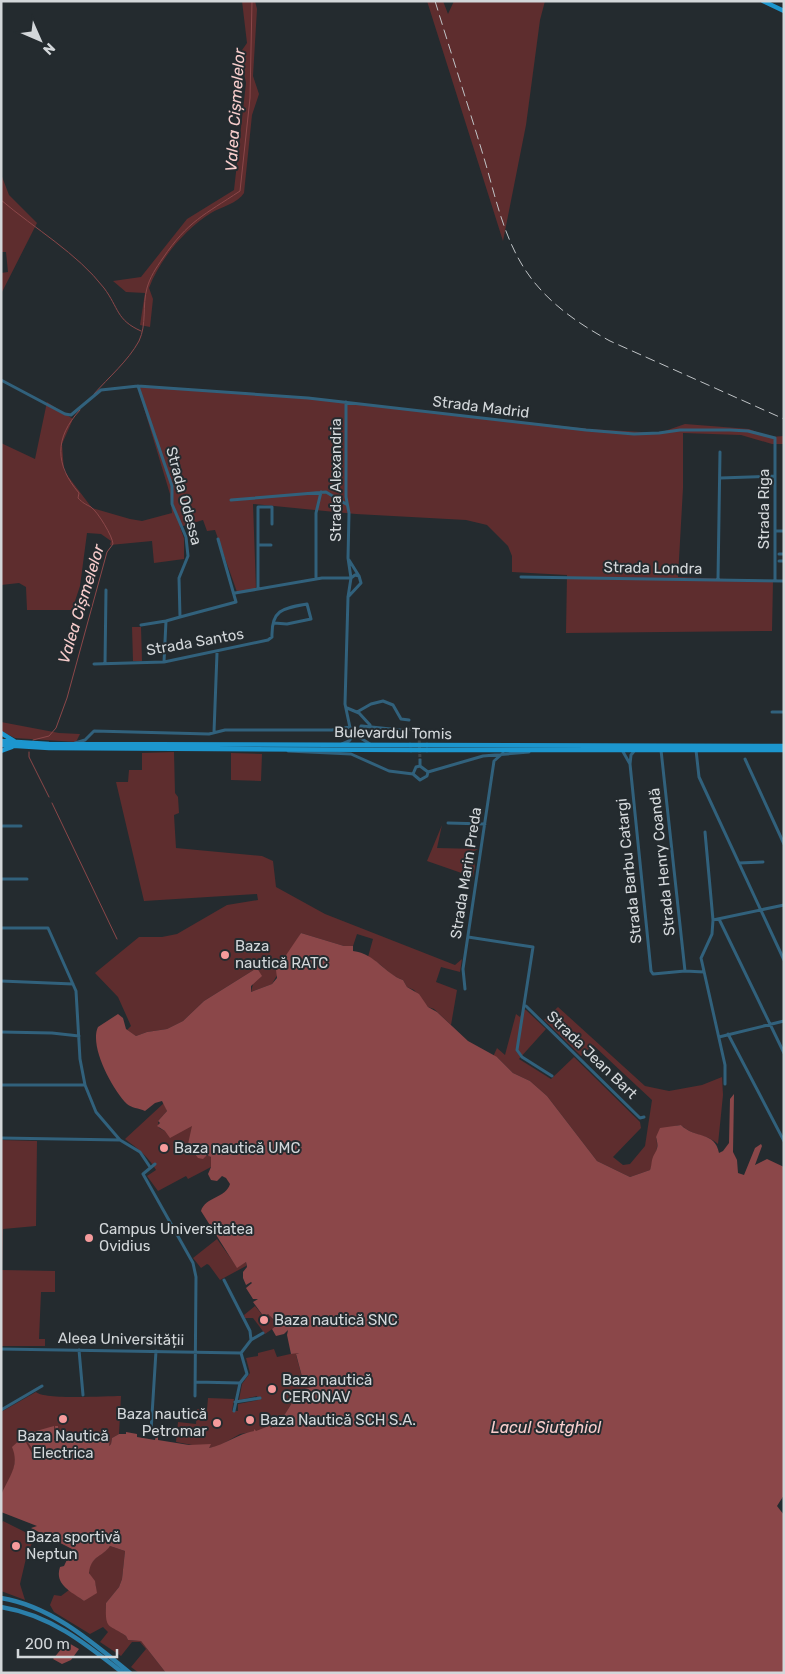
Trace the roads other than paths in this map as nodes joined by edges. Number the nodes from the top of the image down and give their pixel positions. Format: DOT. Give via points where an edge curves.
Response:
graph roads {
  1 [pos="763,1"];
  2 [pos="784,11"];
  3 [pos="1,380"];
  4 [pos="138,386"];
  5 [pos="346,402"];
  6 [pos="776,438"];
  7 [pos="720,452"];
  8 [pos="775,476"];
  9 [pos="720,478"];
  10 [pos="321,492"];
  11 [pos="232,500"];
  12 [pos="347,504"];
  13 [pos="272,524"];
  14 [pos="775,531"];
  15 [pos="784,531"];
  16 [pos="218,539"];
  17 [pos="258,545"];
  18 [pos="271,546"];
  19 [pos="348,558"];
  20 [pos="359,576"];
  21 [pos="351,578"];
  22 [pos="521,578"];
  23 [pos="316,579"];
  24 [pos="718,580"];
  25 [pos="775,580"];
  26 [pos="784,581"];
  27 [pos="350,583"];
  28 [pos="356,587"];
  29 [pos="258,589"];
  30 [pos="106,590"];
  31 [pos="235,593"];
  32 [pos="348,597"];
  33 [pos="180,617"];
  34 [pos="166,621"];
  35 [pos="274,623"];
  36 [pos="141,625"];
  37 [pos="217,652"];
  38 [pos="164,662"];
  39 [pos="94,664"];
  40 [pos="106,664"];
  41 [pos="367,707"];
  42 [pos="346,708"];
  43 [pos="356,712"];
  44 [pos="772,712"];
  45 [pos="784,712"];
  46 [pos="363,718"];
  47 [pos="348,719"];
  48 [pos="410,720"];
  49 [pos="362,726"];
  50 [pos="371,726"];
  51 [pos="351,727"];
  52 [pos="341,728"];
  53 [pos="400,730"];
  54 [pos="214,732"];
  55 [pos="1,734"];
  56 [pos="1,741"];
  57 [pos="17,744"];
  58 [pos="72,744"];
  59 [pos="1,745"];
  60 [pos="339,745"];
  61 [pos="373,745"];
  62 [pos="411,748"];
  63 [pos="427,748"];
  64 [pos="784,748"];
  65 [pos="280,749"];
  66 [pos="544,750"];
  67 [pos="622,750"];
  68 [pos="635,750"];
  69 [pos="661,750"];
  70 [pos="696,750"];
  71 [pos="1,751"];
  72 [pos="503,753"];
  73 [pos="489,755"];
  74 [pos="420,760"];
  75 [pos="494,760"];
  76 [pos="746,760"];
  77 [pos="630,764"];
  78 [pos="420,766"];
  79 [pos="428,772"];
  80 [pos="413,774"];
  81 [pos="448,823"];
  82 [pos="485,824"];
  83 [pos="1,826"];
  84 [pos="21,826"];
  85 [pos="704,832"];
  86 [pos="784,844"];
  87 [pos="763,862"];
  88 [pos="739,863"];
  89 [pos="1,879"];
  90 [pos="27,879"];
  91 [pos="784,904"];
  92 [pos="761,910"];
  93 [pos="719,919"];
  94 [pos="713,920"];
  95 [pos="1,928"];
  96 [pos="468,937"];
  97 [pos="784,960"];
  98 [pos="685,971"];
  99 [pos="704,972"];
  100 [pos="1,981"];
  101 [pos="73,984"];
  102 [pos="466,990"];
  103 [pos="525,1006"];
  104 [pos="784,1021"];
  105 [pos="769,1024"];
  106 [pos="1,1032"];
  107 [pos="728,1034"];
  108 [pos="79,1036"];
  109 [pos="719,1037"];
  110 [pos="784,1053"];
  111 [pos="552,1076"];
  112 [pos="725,1084"];
  113 [pos="1,1085"];
  114 [pos="85,1085"];
  115 [pos="644,1118"];
  116 [pos="1,1138"];
  117 [pos="120,1140"];
  118 [pos="784,1141"];
  119 [pos="155,1164"];
  120 [pos="150,1167"];
  121 [pos="224,1280"];
  122 [pos="263,1333"];
  123 [pos="251,1340"];
  124 [pos="1,1349"];
  125 [pos="79,1350"];
  126 [pos="156,1351"];
  127 [pos="196,1352"];
  128 [pos="241,1353"];
  129 [pos="196,1382"];
  130 [pos="240,1383"];
  131 [pos="42,1386"];
  132 [pos="83,1395"];
  133 [pos="196,1396"];
  134 [pos="260,1398"];
  135 [pos="236,1402"];
  136 [pos="1,1410"];
  137 [pos="234,1411"];
  138 [pos="151,1431"];
  139 [pos="1,1597"];
  140 [pos="1,1607"];
  141 [pos="123,1673"];
  142 [pos="130,1673"];
  1 -- 2 [label="main road"];
  3 -- 4 [label="street, Strada Madrid" via="71,415 100,390"];
  4 -- 5 [label="street, Strada Madrid"];
  4 -- 33 [label="street, Strada Odessa" via="172,486 172,504 186,537 188,556 179,578"];
  5 -- 6 [label="street, Strada Madrid" via="586,430 634,434 730,430"];
  5 -- 12 [label="street, Strada Alexandria"];
  6 -- 8 [label="street, Strada Riga"];
  7 -- 9 [label="street"];
  8 -- 9 [label="street"];
  8 -- 14 [label="street, Strada Riga"];
  9 -- 24 [label="street"];
  10 -- 11 [label="street"];
  10 -- 12 [label="street" via="333,494"];
  10 -- 23 [label="street" via="316,512"];
  12 -- 19 [label="street, Strada Alexandria"];
  13 -- 17 [label="street" via="272,507 258,507"];
  14 -- 15 [label="street"];
  14 -- 25 [label="street, Strada Riga"];
  16 -- 31 [label="street"];
  17 -- 18 [label="street"];
  17 -- 29 [label="street"];
  19 -- 20 [label="street, Strada Alexandria"];
  19 -- 21 [label="street, Strada Alexandria"];
  20 -- 21 [label="street"];
  20 -- 28 [label="street" via="362,583"];
  21 -- 23 [label="street"];
  21 -- 27 [label="street, Strada Alexandria"];
  22 -- 24 [label="street, Strada Londra"];
  23 -- 29 [label="street"];
  24 -- 25 [label="street, Strada Londra"];
  25 -- 26 [label="street, Strada Londra"];
  27 -- 28 [label="street"];
  27 -- 32 [label="street"];
  28 -- 32 [label="street"];
  29 -- 31 [label="street"];
  30 -- 40 [label="street"];
  31 -- 33 [label="street" via="235,603"];
  32 -- 42 [label="street"];
  33 -- 34 [label="street"];
  34 -- 36 [label="street"];
  34 -- 38 [label="street"];
  35 -- 35 [label="street" via="276,614 282,609 307,604 311,619"];
  35 -- 37 [label="street, Strada Santos" via="270,639"];
  37 -- 38 [label="street, Strada Santos"];
  37 -- 54 [label="street"];
  38 -- 40 [label="street, Strada Santos"];
  39 -- 40 [label="street, Strada Santos"];
  41 -- 43 [label="street"];
  41 -- 46 [label="street"];
  41 -- 48 [label="street" via="377,701 388,702 401,718"];
  42 -- 43 [label="street"];
  42 -- 47 [label="street"];
  43 -- 46 [label="street"];
  43 -- 47 [label="street"];
  44 -- 45 [label="street"];
  46 -- 49 [label="street"];
  46 -- 50 [label="street"];
  47 -- 51 [label="street"];
  47 -- 52 [label="street"];
  49 -- 50 [label="street"];
  49 -- 51 [label="street"];
  49 -- 61 [label="street" via="361,739"];
  50 -- 53 [label="street"];
  51 -- 52 [label="street"];
  51 -- 60 [label="street" via="351,739"];
  52 -- 54 [label="street"];
  54 -- 58 [label="street" via="94,732"];
  55 -- 57 [label="main road"];
  56 -- 57 [label="main road, Bulevardul Tomis"];
  57 -- 58 [label="main road, Bulevardul Tomis"];
  57 -- 59 [label="main road, Bulevardul Tomis"];
  57 -- 65 [label="main road, Bulevardul Tomis"];
  57 -- 71 [label="main road"];
  58 -- 60 [label="main road, Bulevardul Tomis"];
  60 -- 61 [label="main road, Bulevardul Tomis"];
  61 -- 62 [label="main road, Bulevardul Tomis"];
  62 -- 63 [label="main road, Bulevardul Tomis, bridge"];
  62 -- 65 [label="main road, Bulevardul Tomis"];
  63 -- 64 [label="main road, Bulevardul Tomis"];
  63 -- 66 [label="main road, Bulevardul Tomis"];
  64 -- 70 [label="main road, Bulevardul Tomis"];
  65 -- 80 [label="street" via="351,754 389,771"];
  66 -- 67 [label="main road, Bulevardul Tomis"];
  66 -- 72 [label="street"];
  67 -- 68 [label="main road, Bulevardul Tomis"];
  67 -- 77 [label="street, Strada Barbu Catargi"];
  68 -- 69 [label="main road, Bulevardul Tomis"];
  68 -- 77 [label="street, Strada Barbu Catargi"];
  69 -- 70 [label="main road, Bulevardul Tomis"];
  69 -- 98 [label="street, Strada Henry Coandă"];
  70 -- 88 [label="street" via="699,778"];
  72 -- 73 [label="street"];
  72 -- 75 [label="street"];
  73 -- 75 [label="street"];
  73 -- 79 [label="street"];
  74 -- 78 [label="street"];
  75 -- 82 [label="street, Strada Marin Preda"];
  76 -- 86 [label="street"];
  77 -- 98 [label="street, Strada Barbu Catargi" via="651,971 653,974"];
  78 -- 79 [label="street"];
  78 -- 80 [label="street"];
  79 -- 80 [label="street" via="423,780"];
  81 -- 82 [label="street"];
  82 -- 96 [label="street, Strada Marin Preda"];
  83 -- 84 [label="street"];
  85 -- 94 [label="street"];
  87 -- 88 [label="street"];
  88 -- 92 [label="street"];
  89 -- 90 [label="street"];
  91 -- 92 [label="street"];
  92 -- 93 [label="street"];
  92 -- 97 [label="street"];
  93 -- 94 [label="street"];
  93 -- 105 [label="street"];
  94 -- 99 [label="street" via="712,934 701,955"];
  95 -- 101 [label="street" via="48,928"];
  96 -- 102 [label="street, Strada Marin Preda" via="463,970"];
  96 -- 103 [label="street" via="534,947"];
  98 -- 99 [label="street"];
  99 -- 109 [label="street"];
  100 -- 101 [label="street"];
  101 -- 108 [label="street"];
  103 -- 111 [label="street" via="517,1050 522,1057"];
  103 -- 115 [label="street, Strada Jean Bart" via="640,1118"];
  104 -- 105 [label="street"];
  105 -- 107 [label="street"];
  105 -- 110 [label="street"];
  106 -- 108 [label="street"];
  107 -- 109 [label="street"];
  107 -- 118 [label="street"];
  108 -- 114 [label="street"];
  109 -- 112 [label="street"];
  113 -- 114 [label="street"];
  114 -- 117 [label="street" via="96,1112"];
  116 -- 117 [label="street"];
  117 -- 120 [label="street" via="140,1152"];
  119 -- 120 [label="street"];
  120 -- 127 [label="street" via="143,1174 193,1263 196,1277"];
  121 -- 123 [label="street" via="250,1331"];
  122 -- 123 [label="street"];
  123 -- 128 [label="street"];
  124 -- 125 [label="street, Aleea Universității"];
  125 -- 126 [label="street, Aleea Universității"];
  125 -- 132 [label="street"];
  126 -- 127 [label="street, Aleea Universității"];
  126 -- 138 [label="street"];
  127 -- 128 [label="street, Aleea Universității"];
  127 -- 129 [label="street"];
  128 -- 130 [label="street" via="247,1374"];
  129 -- 130 [label="street"];
  129 -- 133 [label="street"];
  130 -- 135 [label="street"];
  131 -- 136 [label="street"];
  134 -- 135 [label="street"];
  135 -- 137 [label="street"];
  139 -- 142 [label="main road" via="69,1626"];
  140 -- 141 [label="main road" via="29,1614 67,1630"];
}
